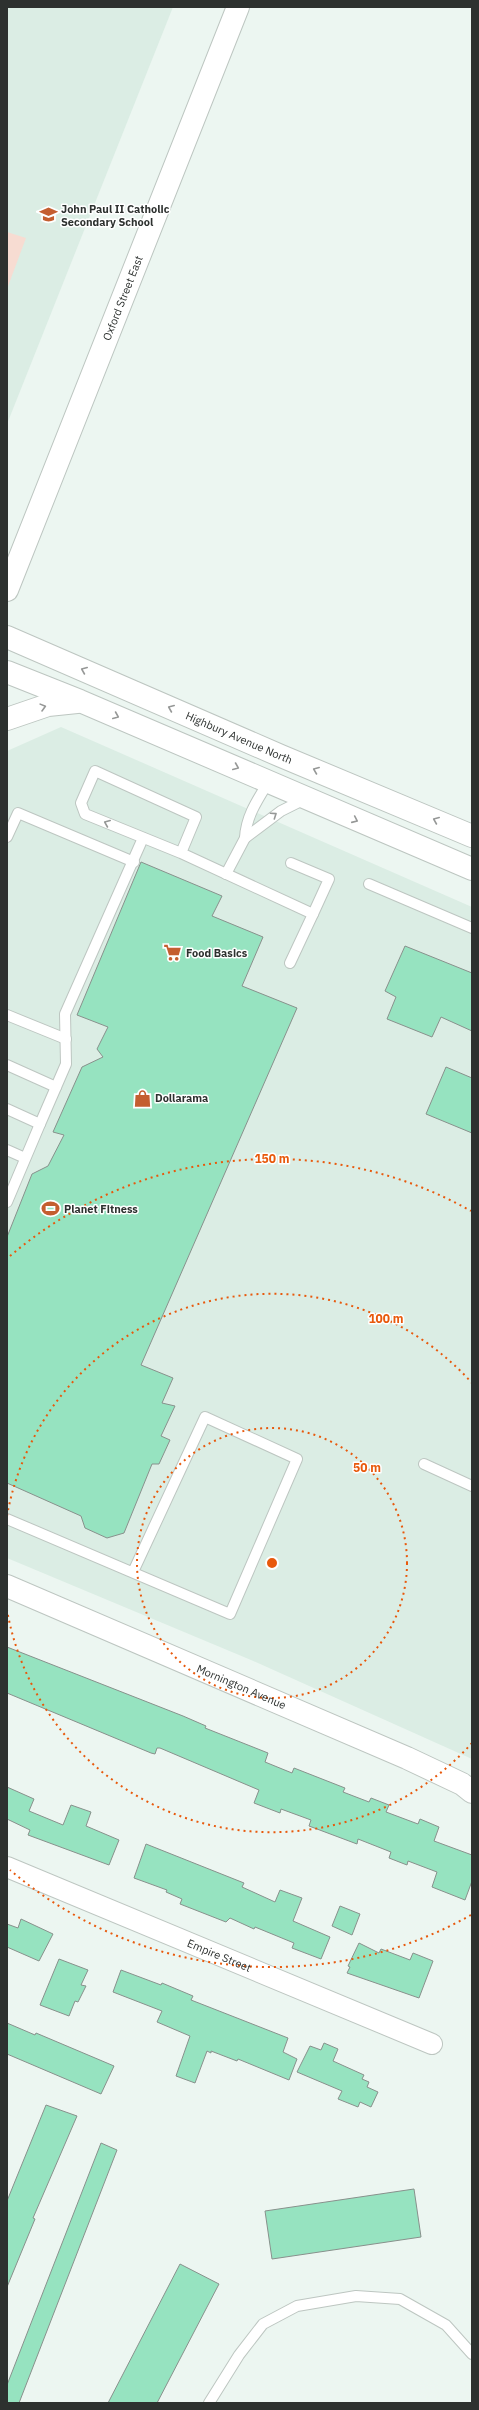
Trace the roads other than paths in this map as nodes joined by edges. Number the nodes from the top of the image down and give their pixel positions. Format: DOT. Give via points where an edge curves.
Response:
graph roads {
  1 [pos="238,7"];
  2 [pos="7,590"];
  3 [pos="7,636"];
  4 [pos="7,672"];
  5 [pos="80,701"];
  6 [pos="7,719"];
  7 [pos="269,781"];
  8 [pos="307,799"];
  9 [pos="472,836"];
  10 [pos="7,837"];
  11 [pos="143,838"];
  12 [pos="245,838"];
  13 [pos="181,852"];
  14 [pos="134,862"];
  15 [pos="291,863"];
  16 [pos="472,869"];
  17 [pos="226,874"];
  18 [pos="369,884"];
  19 [pos="313,914"];
  20 [pos="472,928"];
  21 [pos="290,963"];
  22 [pos="7,1015"];
  23 [pos="66,1039"];
  24 [pos="7,1065"];
  25 [pos="56,1087"];
  26 [pos="7,1109"];
  27 [pos="40,1124"];
  28 [pos="7,1150"];
  29 [pos="25,1158"];
  30 [pos="7,1202"];
  31 [pos="424,1464"];
  32 [pos="472,1486"];
  33 [pos="7,1519"];
  34 [pos="134,1572"];
  35 [pos="7,1586"];
  36 [pos="472,1792"];
  37 [pos="7,1867"];
  38 [pos="432,2044"];
  39 [pos="472,2354"];
  40 [pos="209,2403"];
  1 -- 2 [label="main road, Oxford Street East"];
  9 -- 3 [label="main road, Highbury Avenue North, one-way"];
  4 -- 5 [label="main road"];
  6 -- 5 [label="main road, one-way" via="48,705"];
  5 -- 7 [label="main road, one-way"];
  7 -- 8 [label="main road"];
  7 -- 12 [label="lane" via="252,810"];
  12 -- 8 [label="lane, one-way" via="281,811"];
  8 -- 16 [label="main road, one-way"];
  10 -- 14 [label="lane" via="18,813"];
  11 -- 13 [label="lane"];
  11 -- 13 [label="lane, one-way" via="85,814 81,803 95,771 196,817"];
  11 -- 14 [label="lane"];
  12 -- 17 [label="lane"];
  13 -- 17 [label="lane"];
  14 -- 23 [label="lane" via="65,1014"];
  15 -- 19 [label="lane" via="329,879"];
  17 -- 19 [label="lane"];
  18 -- 20 [label="lane"];
  19 -- 21 [label="lane"];
  22 -- 23 [label="lane"];
  23 -- 25 [label="lane" via="66,1064"];
  24 -- 25 [label="lane"];
  25 -- 27 [label="lane"];
  26 -- 27 [label="lane"];
  27 -- 29 [label="lane"];
  28 -- 29 [label="lane"];
  29 -- 30 [label="lane"];
  31 -- 32 [label="lane"];
  33 -- 34 [label="lane"];
  34 -- 34 [label="lane" via="205,1417 297,1459 230,1614"];
  35 -- 36 [label="main road, Mornington Avenue" via="407,1758 462,1784"];
  37 -- 38 [label="street, Empire Street"];
  39 -- 40 [label="lane" via="446,2325 400,2299 356,2296 297,2306 263,2324 239,2355"];
}
